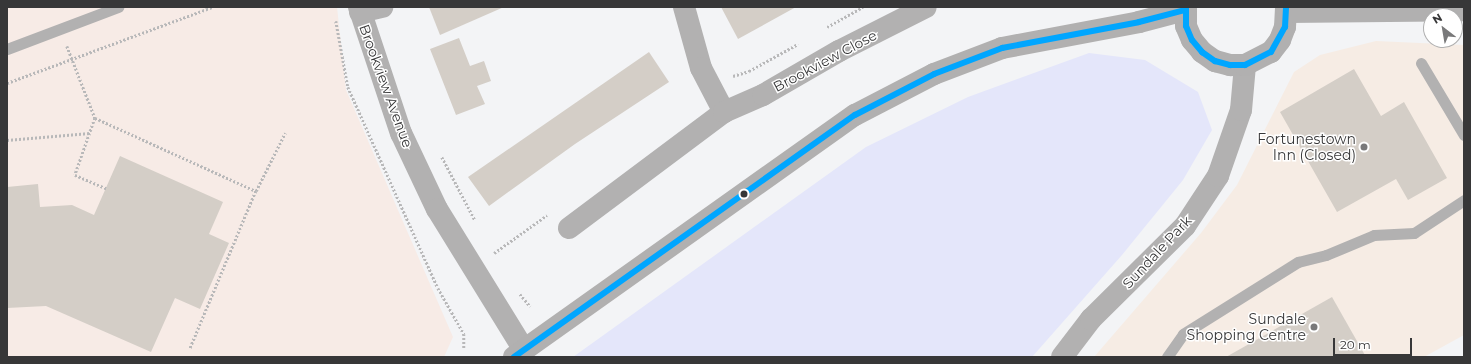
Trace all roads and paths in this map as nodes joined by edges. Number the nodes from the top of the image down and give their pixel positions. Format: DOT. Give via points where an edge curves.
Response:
graph roads {
  1 [pos="118,7"];
  2 [pos="213,7"];
  3 [pos="382,7"];
  4 [pos="684,7"];
  5 [pos="863,7"];
  6 [pos="926,7"];
  7 [pos="1186,9"];
  8 [pos="360,10"];
  9 [pos="1286,10"];
  10 [pos="1464,10"];
  11 [pos="335,14"];
  12 [pos="61,29"];
  13 [pos="822,30"];
  14 [pos="802,41"];
  15 [pos="7,48"];
  16 [pos="72,59"];
  17 [pos="1420,63"];
  18 [pos="1245,64"];
  19 [pos="730,71"];
  20 [pos="7,83"];
  21 [pos="724,112"];
  22 [pos="95,118"];
  23 [pos="90,133"];
  24 [pos="285,133"];
  25 [pos="1464,135"];
  26 [pos="7,140"];
  27 [pos="438,150"];
  28 [pos="106,188"];
  29 [pos="256,191"];
  30 [pos="1464,200"];
  31 [pos="552,211"];
  32 [pos="477,222"];
  33 [pos="569,228"];
  34 [pos="491,247"];
  35 [pos="190,349"];
  36 [pos="464,349"];
  37 [pos="519,354"];
  38 [pos="1062,357"];
  39 [pos="1167,357"];
  1 -- 12 [label="lane"];
  2 -- 16 [label="path"];
  3 -- 8 [label="street"];
  4 -- 21 [label="street" via="701,68"];
  5 -- 13 [label="path"];
  6 -- 21 [label="street, Brookview Close" via="839,51 763,94"];
  7 -- 18 [label="street" via="1186,26 1192,40 1202,52 1215,61 1230,65"];
  7 -- 37 [label="street" via="1139,22 1002,48 934,74 855,115"];
  8 -- 37 [label="street, Brookview Avenue" via="401,133 431,195"];
  9 -- 10 [label="street"];
  9 -- 18 [label="street" via="1286,27 1271,52 1259,60"];
  11 -- 36 [label="path" via="348,87 438,288 464,334"];
  12 -- 15 [label="lane"];
  12 -- 16 [label="path"];
  14 -- 19 [label="path" via="749,71 734,76"];
  16 -- 20 [label="path"];
  16 -- 22 [label="path"];
  17 -- 25 [label="lane"];
  18 -- 38 [label="street, Sundale Park" via="1241,110 1218,176 1185,226 1091,319"];
  21 -- 33 [label="street, Brookview Close"];
  22 -- 23 [label="path"];
  22 -- 29 [label="path"];
  23 -- 26 [label="path"];
  23 -- 28 [label="path" via="75,175"];
  24 -- 29 [label="path"];
  27 -- 32 [label="path"];
  29 -- 35 [label="path"];
  30 -- 39 [label="lane" via="1414,233 1374,235 1326,255 1298,262 1183,334"];
  31 -- 34 [label="path" via="494,253"];
}
